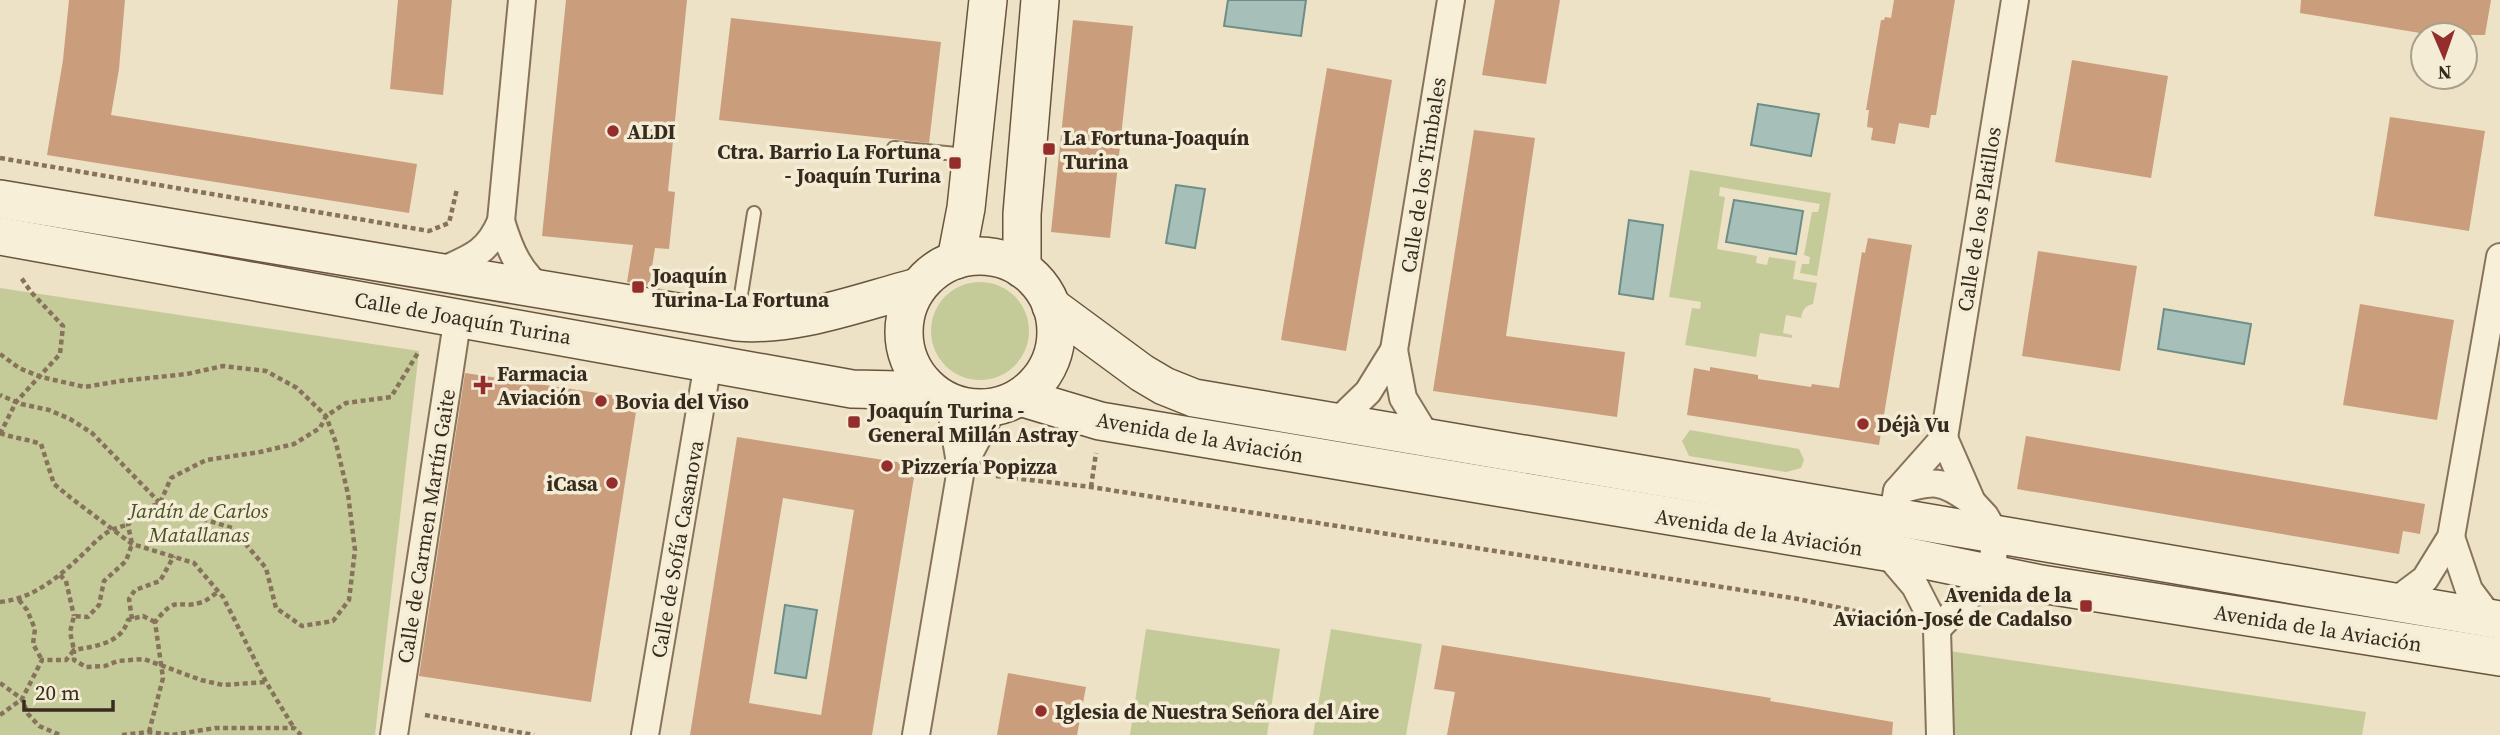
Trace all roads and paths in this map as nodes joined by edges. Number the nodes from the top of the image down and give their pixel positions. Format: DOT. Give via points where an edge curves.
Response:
graph roads {
  1 [pos="522,0"];
  2 [pos="988,0"];
  3 [pos="1040,0"];
  4 [pos="1451,0"];
  5 [pos="2015,0"];
  6 [pos="894,148"];
  7 [pos="972,156"];
  8 [pos="0,158"];
  9 [pos="457,189"];
  10 [pos="0,199"];
  11 [pos="754,213"];
  12 [pos="501,221"];
  13 [pos="0,236"];
  14 [pos="2500,257"];
  15 [pos="956,260"];
  16 [pos="1022,269"];
  17 [pos="436,273"];
  18 [pos="20,276"];
  19 [pos="918,287"];
  20 [pos="544,291"];
  21 [pos="1051,306"];
  22 [pos="458,317"];
  23 [pos="737,322"];
  24 [pos="1394,350"];
  25 [pos="419,351"];
  26 [pos="0,354"];
  27 [pos="708,363"];
  28 [pos="41,377"];
  29 [pos="0,395"];
  30 [pos="938,395"];
  31 [pos="16,402"];
  32 [pos="1007,402"];
  33 [pos="326,416"];
  34 [pos="1336,423"];
  35 [pos="0,435"];
  36 [pos="1944,438"];
  37 [pos="1428,439"];
  38 [pos="961,469"];
  39 [pos="996,476"];
  40 [pos="1972,502"];
  41 [pos="160,503"];
  42 [pos="1895,504"];
  43 [pos="128,525"];
  44 [pos="112,528"];
  45 [pos="1996,535"];
  46 [pos="2451,537"];
  47 [pos="132,544"];
  48 [pos="1886,552"];
  49 [pos="174,556"];
  50 [pos="60,574"];
  51 [pos="1991,574"];
  52 [pos="218,592"];
  53 [pos="19,600"];
  54 [pos="0,602"];
  55 [pos="2392,603"];
  56 [pos="74,616"];
  57 [pos="132,619"];
  58 [pos="2495,619"];
  59 [pos="155,622"];
  60 [pos="1937,629"];
  61 [pos="74,650"];
  62 [pos="2500,657"];
  63 [pos="42,660"];
  64 [pos="162,667"];
  65 [pos="267,682"];
  66 [pos="0,683"];
  67 [pos="22,699"];
  68 [pos="0,715"];
  69 [pos="421,715"];
  70 [pos="294,729"];
  71 [pos="149,732"];
  72 [pos="56,734"];
  73 [pos="122,735"];
  74 [pos="301,735"];
  75 [pos="394,735"];
  76 [pos="534,735"];
  77 [pos="645,735"];
  78 [pos="916,735"];
  79 [pos="1940,735"];
  1 -- 12 [label="street"];
  2 -- 7 [label="main road"];
  3 -- 16 [label="main road" via="1022,214"];
  4 -- 24 [label="street, Calle de los Timbales"];
  5 -- 36 [label="street, Calle de los Platillos"];
  6 -- 7 [label="lane"];
  7 -- 15 [label="main road"];
  8 -- 9 [label="path" via="429,230 449,223"];
  10 -- 17 [label="main road, Calle de Joaquín Turina"];
  11 -- 23 [label="lane"];
  12 -- 17 [label="street" via="485,249"];
  12 -- 20 [label="street" via="521,270"];
  13 -- 22 [label="main road, Calle de Joaquín Turina"];
  14 -- 46 [label="street"];
  15 -- 16 [label="main road" via="990,257"];
  15 -- 19 [label="main road"];
  16 -- 21 [label="main road"];
  17 -- 20 [label="main road, Calle de Joaquín Turina"];
  18 -- 28 [label="path" via="63,326 60,354"];
  19 -- 23 [label="main road, Calle de Joaquín Turina" via="785,321"];
  19 -- 30 [label="main road" via="903,327 905,349 913,370"];
  20 -- 23 [label="main road, Calle de Joaquín Turina"];
  21 -- 32 [label="main road" via="1055,347 1048,366 1036,384"];
  21 -- 34 [label="main road, Avenida de la Aviación" via="1164,386 1194,398"];
  22 -- 27 [label="main road, Calle de Joaquín Turina"];
  22 -- 75 [label="street, Calle de Carmen Martín Gaite"];
  24 -- 34 [label="street, Calle de los Timbales" via="1368,392"];
  24 -- 37 [label="street, Calle de los Timbales" via="1404,398"];
  25 -- 33 [label="path" via="391,397 346,403"];
  26 -- 28 [label="path"];
  27 -- 30 [label="main road, Calle de Joaquín Turina" via="852,389"];
  27 -- 77 [label="street, Calle de Sofía Casanova"];
  28 -- 31 [label="path"];
  28 -- 33 [label="path" via="85,387 223,366 265,371 298,388"];
  29 -- 31 [label="path"];
  30 -- 32 [label="main road" via="972,408"];
  30 -- 38 [label="street"];
  31 -- 35 [label="path"];
  31 -- 41 [label="path" via="49,410 92,433"];
  32 -- 38 [label="street"];
  32 -- 48 [label="main road, Avenida de la Aviación"];
  33 -- 41 [label="path" via="320,428 294,444 206,460 172,478"];
  33 -- 41 [label="path" via="345,481 355,550 349,600 333,621 302,626 276,608 266,568 232,528"];
  34 -- 37 [label="main road, Avenida de la Aviación"];
  35 -- 44 [label="path" via="41,443 54,484"];
  36 -- 40 [label="street"];
  36 -- 42 [label="street"];
  37 -- 42 [label="main road, Avenida de la Aviación"];
  38 -- 78 [label="street"];
  39 -- 60 [label="path" via="1798,598"];
  40 -- 42 [label="street" via="1943,484 1928,482"];
  40 -- 45 [label="street"];
  41 -- 43 [label="path" via="137,512"];
  42 -- 45 [label="main road, Avenida de la Aviación"];
  42 -- 48 [label="street"];
  43 -- 44 [label="path"];
  43 -- 47 [label="path"];
  44 -- 47 [label="path"];
  44 -- 50 [label="path"];
  45 -- 51 [label="street"];
  45 -- 55 [label="main road, Avenida de la Aviación"];
  46 -- 55 [label="street" via="2425,579"];
  46 -- 58 [label="street" via="2469,590"];
  47 -- 49 [label="path"];
  47 -- 56 [label="path" via="126,561 104,581 99,605 88,617"];
  48 -- 51 [label="main road, Avenida de la Aviación"];
  48 -- 60 [label="street" via="1915,586"];
  49 -- 52 [label="path" via="194,563"];
  49 -- 57 [label="path" via="160,581 135,590 129,599"];
  50 -- 53 [label="path"];
  50 -- 56 [label="path" via="66,580"];
  51 -- 60 [label="street"];
  51 -- 62 [label="main road, Avenida de la Aviación"];
  52 -- 59 [label="path" via="203,602 166,608"];
  52 -- 65 [label="path"];
  53 -- 54 [label="path"];
  53 -- 63 [label="path" via="27,610 34,629 33,644"];
  55 -- 58 [label="main road, Avenida de la Aviación"];
  56 -- 61 [label="path" via="70,632"];
  57 -- 59 [label="path" via="143,616"];
  57 -- 61 [label="path" via="117,638"];
  59 -- 64 [label="path"];
  60 -- 79 [label="street"];
  61 -- 63 [label="path" via="66,660"];
  61 -- 64 [label="path" via="74,660 86,667 145,659"];
  63 -- 67 [label="path"];
  64 -- 65 [label="path" via="223,685"];
  64 -- 71 [label="path"];
  65 -- 70 [label="path"];
  66 -- 67 [label="path"];
  67 -- 68 [label="path"];
  67 -- 72 [label="path" via="39,726"];
  69 -- 76 [label="path"];
  70 -- 71 [label="path"];
  70 -- 74 [label="path"];
  71 -- 73 [label="path"];
}
